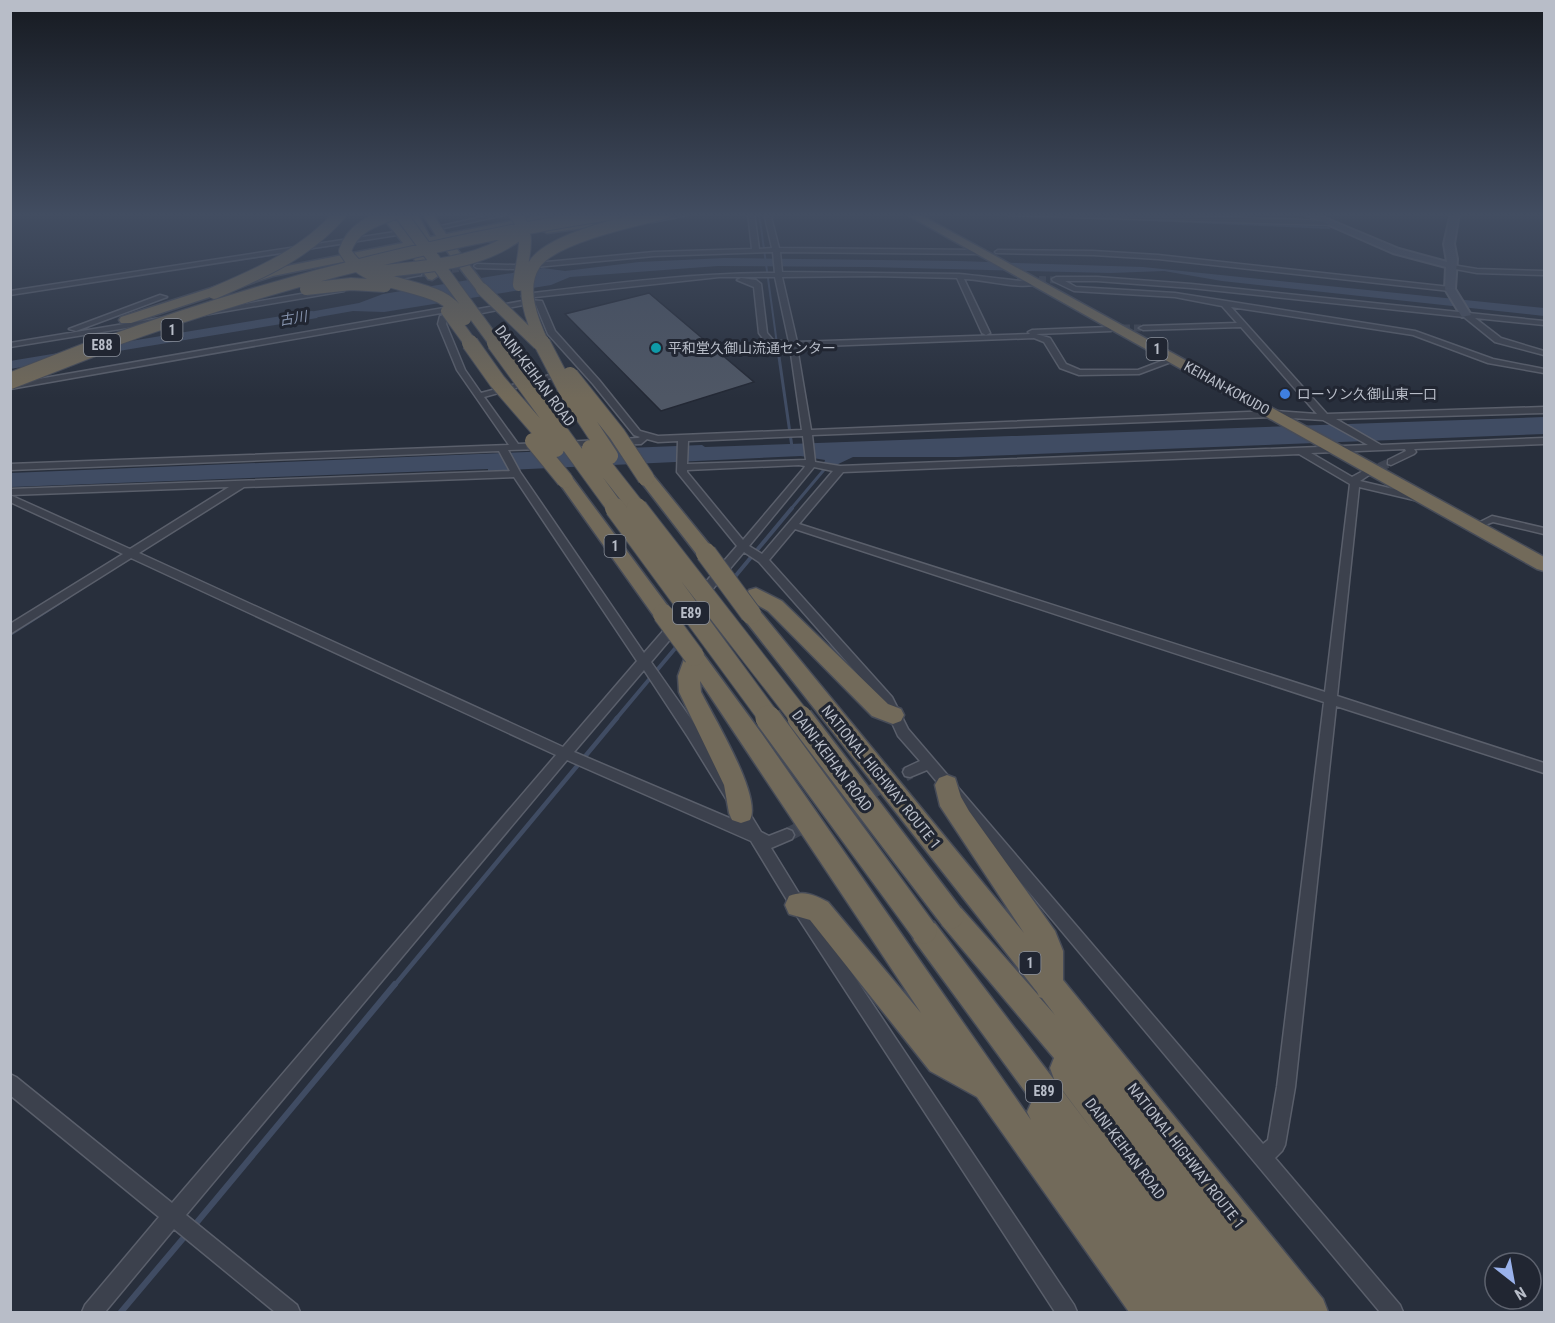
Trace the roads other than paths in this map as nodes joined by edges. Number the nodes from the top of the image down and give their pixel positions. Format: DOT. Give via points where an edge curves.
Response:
graph roads {
  1 [pos="778,274"];
  2 [pos="140,275"];
  3 [pos="253,275"];
  4 [pos="259,275"];
  5 [pos="272,275"];
  6 [pos="302,275"];
  7 [pos="319,275"];
  8 [pos="338,275"];
  9 [pos="363,275"];
  10 [pos="377,275"];
  11 [pos="426,275"];
  12 [pos="445,275"];
  13 [pos="448,275"];
  14 [pos="459,275"];
  15 [pos="475,275"];
  16 [pos="519,275"];
  17 [pos="530,275"];
  18 [pos="748,275"];
  19 [pos="845,275"];
  20 [pos="1022,275"];
  21 [pos="1025,275"];
  22 [pos="1324,275"];
  23 [pos="1450,275"];
  24 [pos="959,276"];
  25 [pos="980,276"];
  26 [pos="1030,279"];
  27 [pos="1059,280"];
  28 [pos="1102,280"];
  29 [pos="1451,290"];
  30 [pos="1073,292"];
  31 [pos="10,294"];
  32 [pos="163,297"];
  33 [pos="203,297"];
  34 [pos="537,300"];
  35 [pos="1224,304"];
  36 [pos="425,314"];
  37 [pos="1466,314"];
  38 [pos="443,318"];
  39 [pos="1545,323"];
  40 [pos="1242,325"];
  41 [pos="163,328"];
  42 [pos="1108,328"];
  43 [pos="1143,328"];
  44 [pos="459,333"];
  45 [pos="986,333"];
  46 [pos="792,342"];
  47 [pos="10,345"];
  48 [pos="39,347"];
  49 [pos="1499,352"];
  50 [pos="1545,353"];
  51 [pos="1175,359"];
  52 [pos="583,368"];
  53 [pos="1545,371"];
  54 [pos="16,372"];
  55 [pos="10,381"];
  56 [pos="10,387"];
  57 [pos="10,393"];
  58 [pos="479,396"];
  59 [pos="1545,410"];
  60 [pos="1289,418"];
  61 [pos="1327,418"];
  62 [pos="589,428"];
  63 [pos="644,436"];
  64 [pos="807,436"];
  65 [pos="1545,441"];
  66 [pos="682,442"];
  67 [pos="1407,446"];
  68 [pos="515,447"];
  69 [pos="1378,447"];
  70 [pos="1343,448"];
  71 [pos="504,449"];
  72 [pos="556,449"];
  73 [pos="1301,451"];
  74 [pos="813,462"];
  75 [pos="1391,462"];
  76 [pos="682,466"];
  77 [pos="10,467"];
  78 [pos="837,469"];
  79 [pos="515,473"];
  80 [pos="1361,478"];
  81 [pos="242,483"];
  82 [pos="10,492"];
  83 [pos="10,498"];
  84 [pos="1430,501"];
  85 [pos="1485,522"];
  86 [pos="792,525"];
  87 [pos="1545,531"];
  88 [pos="745,549"];
  89 [pos="132,554"];
  90 [pos="1545,555"];
  91 [pos="762,559"];
  92 [pos="1545,566"];
  93 [pos="754,605"];
  94 [pos="722,616"];
  95 [pos="700,627"];
  96 [pos="10,630"];
  97 [pos="694,656"];
  98 [pos="645,663"];
  99 [pos="1330,699"];
  100 [pos="893,715"];
  101 [pos="570,755"];
  102 [pos="929,763"];
  103 [pos="1545,768"];
  104 [pos="910,772"];
  105 [pos="947,785"];
  106 [pos="741,813"];
  107 [pos="754,835"];
  108 [pos="770,860"];
  109 [pos="798,905"];
  110 [pos="951,916"];
  111 [pos="924,931"];
  112 [pos="1049,987"];
  113 [pos="10,1083"];
  114 [pos="989,1089"];
  115 [pos="1262,1158"];
  116 [pos="175,1218"];
  117 [pos="1174,1240"];
  118 [pos="92,1312"];
  119 [pos="290,1312"];
  120 [pos="1067,1312"];
  121 [pos="1150,1312"];
  122 [pos="1180,1312"];
  123 [pos="1209,1312"];
  124 [pos="1249,1312"];
  125 [pos="1283,1312"];
  126 [pos="1310,1312"];
  127 [pos="1394,1312"];
  1 -- 46 [label="street"];
  2 -- 31 [label="street"];
  3 -- 33 [label="highway, bridge"];
  4 -- 33 [label="highway, bridge"];
  5 -- 48 [label="highway, 1"];
  6 -- 54 [label="highway, E88, bridge" via="130,329"];
  7 -- 55 [label="highway, E88, bridge" via="124,336"];
  8 -- 57 [label="highway, 1, bridge" via="142,341"];
  9 -- 41 [label="highway, bridge" via="303,284"];
  10 -- 72 [label="highway, bridge" via="452,304"];
  11 -- 44 [label="highway, 1, bridge"];
  11 -- 48 [label="street"];
  12 -- 95 [label="highway, DAINI-KEIHAN ROAD / E89, bridge"];
  13 -- 44 [label="highway, bridge"];
  14 -- 94 [label="highway, DAINI-KEIHAN ROAD / E89, bridge"];
  15 -- 93 [label="highway, NATIONAL HIGHWAY ROUTE 1 / 1, bridge" via="482,289 572,378 646,478"];
  16 -- 62 [label="highway, bridge" via="520,306 528,334 550,375"];
  17 -- 62 [label="highway, bridge" via="529,306 540,340"];
  18 -- 34 [label="street" via="696,276"];
  19 -- 24 [label="street"];
  20 -- 26 [label="highway, KEIHAN-KOKUDO / 1"];
  21 -- 26 [label="highway, KEIHAN-KOKUDO / 1"];
  22 -- 29 [label="street"];
  23 -- 29 [label="street"];
  24 -- 25 [label="street"];
  24 -- 45 [label="street"];
  25 -- 26 [label="street"];
  25 -- 26 [label="street" via="1024,284"];
  26 -- 30 [label="highway, KEIHAN-KOKUDO / 1"];
  26 -- 51 [label="highway, KEIHAN-KOKUDO / 1"];
  27 -- 28 [label="street"];
  28 -- 30 [label="street" via="1056,279"];
  28 -- 37 [label="street"];
  29 -- 37 [label="street"];
  30 -- 35 [label="street" via="1153,292"];
  30 -- 60 [label="highway, KEIHAN-KOKUDO / 1"];
  32 -- 48 [label="street"];
  33 -- 54 [label="highway"];
  34 -- 36 [label="street"];
  34 -- 38 [label="street"];
  34 -- 46 [label="street" via="628,287 747,280 758,286 766,339 782,345"];
  34 -- 52 [label="street" via="551,333"];
  35 -- 40 [label="street"];
  35 -- 49 [label="street" via="1415,333"];
  36 -- 38 [label="street"];
  36 -- 56 [label="street"];
  37 -- 39 [label="street"];
  37 -- 49 [label="street"];
  38 -- 58 [label="street" via="461,370"];
  40 -- 43 [label="street"];
  40 -- 61 [label="street"];
  41 -- 56 [label="highway"];
  41 -- 72 [label="highway, bridge" via="318,287 366,285 405,290 427,298 451,315 497,381"];
  42 -- 45 [label="street"];
  44 -- 97 [label="highway, 1, bridge" via="488,386 565,480"];
  45 -- 46 [label="street"];
  46 -- 51 [label="street" via="1034,336 1050,343 1063,366 1087,374 1139,372"];
  46 -- 64 [label="street"];
  47 -- 48 [label="street"];
  49 -- 50 [label="street"];
  49 -- 53 [label="street"];
  51 -- 60 [label="highway, KEIHAN-KOKUDO / 1"];
  52 -- 58 [label="street"];
  52 -- 63 [label="street" via="637,434"];
  58 -- 68 [label="street"];
  59 -- 61 [label="street"];
  60 -- 61 [label="street"];
  60 -- 64 [label="street"];
  60 -- 70 [label="highway, KEIHAN-KOKUDO / 1"];
  61 -- 69 [label="street"];
  62 -- 94 [label="highway, bridge"];
  63 -- 66 [label="street"];
  63 -- 68 [label="street" via="641,441"];
  64 -- 66 [label="street"];
  64 -- 74 [label="street"];
  65 -- 67 [label="street"];
  66 -- 76 [label="street"];
  67 -- 69 [label="street"];
  67 -- 75 [label="street" via="1411,452"];
  68 -- 71 [label="street"];
  69 -- 70 [label="street"];
  70 -- 73 [label="street"];
  70 -- 84 [label="highway, KEIHAN-KOKUDO / 1"];
  70 -- 85 [label="highway, KEIHAN-KOKUDO / 1"];
  71 -- 77 [label="street"];
  71 -- 79 [label="street"];
  72 -- 95 [label="highway, bridge"];
  73 -- 78 [label="street"];
  73 -- 80 [label="street"];
  74 -- 76 [label="street"];
  74 -- 78 [label="street"];
  74 -- 88 [label="street"];
  76 -- 88 [label="street" via="682,472"];
  78 -- 86 [label="street"];
  79 -- 81 [label="street"];
  79 -- 98 [label="street"];
  80 -- 84 [label="street" via="1406,497"];
  80 -- 99 [label="street"];
  81 -- 82 [label="street"];
  81 -- 89 [label="street"];
  83 -- 89 [label="street"];
  84 -- 92 [label="highway, KEIHAN-KOKUDO / 1"];
  85 -- 87 [label="street" via="1492,519"];
  85 -- 90 [label="highway, KEIHAN-KOKUDO / 1"];
  86 -- 91 [label="street"];
  86 -- 99 [label="street"];
  88 -- 91 [label="street"];
  88 -- 98 [label="street"];
  89 -- 96 [label="street"];
  89 -- 101 [label="street"];
  91 -- 100 [label="street" via="888,700"];
  93 -- 100 [label="highway" via="775,606 880,710"];
  93 -- 112 [label="highway, NATIONAL HIGHWAY ROUTE 1 / 1"];
  94 -- 110 [label="highway, DAINI-KEIHAN ROAD / E89, bridge"];
  95 -- 111 [label="highway, DAINI-KEIHAN ROAD / E89, bridge"];
  97 -- 106 [label="highway" via="690,692 736,785"];
  97 -- 114 [label="highway, 1"];
  98 -- 101 [label="street"];
  98 -- 106 [label="street"];
  99 -- 103 [label="street"];
  99 -- 115 [label="street" via="1286,1087 1276,1145"];
  100 -- 102 [label="street"];
  101 -- 107 [label="street"];
  101 -- 116 [label="street" via="465,869"];
  102 -- 104 [label="street"];
  102 -- 105 [label="street"];
  105 -- 112 [label="highway" via="949,799 960,818 1045,940 1049,951"];
  105 -- 115 [label="street"];
  106 -- 107 [label="street"];
  107 -- 108 [label="street"];
  107 -- 108 [label="street" via="769,842 782,838 770,848"];
  108 -- 109 [label="street"];
  109 -- 114 [label="highway" via="808,905 819,912 941,1060"];
  109 -- 120 [label="street"];
  110 -- 117 [label="highway, DAINI-KEIHAN ROAD / E89"];
  110 -- 125 [label="highway" via="1194,1198"];
  111 -- 117 [label="highway, DAINI-KEIHAN ROAD / E89"];
  111 -- 122 [label="highway" via="1133,1249"];
  112 -- 126 [label="highway, NATIONAL HIGHWAY ROUTE 1 / 1"];
  113 -- 116 [label="street"];
  114 -- 121 [label="highway, 1"];
  115 -- 127 [label="street"];
  116 -- 118 [label="street"];
  116 -- 119 [label="street"];
  117 -- 123 [label="highway, DAINI-KEIHAN ROAD"];
  117 -- 124 [label="highway, DAINI-KEIHAN ROAD"];
}
